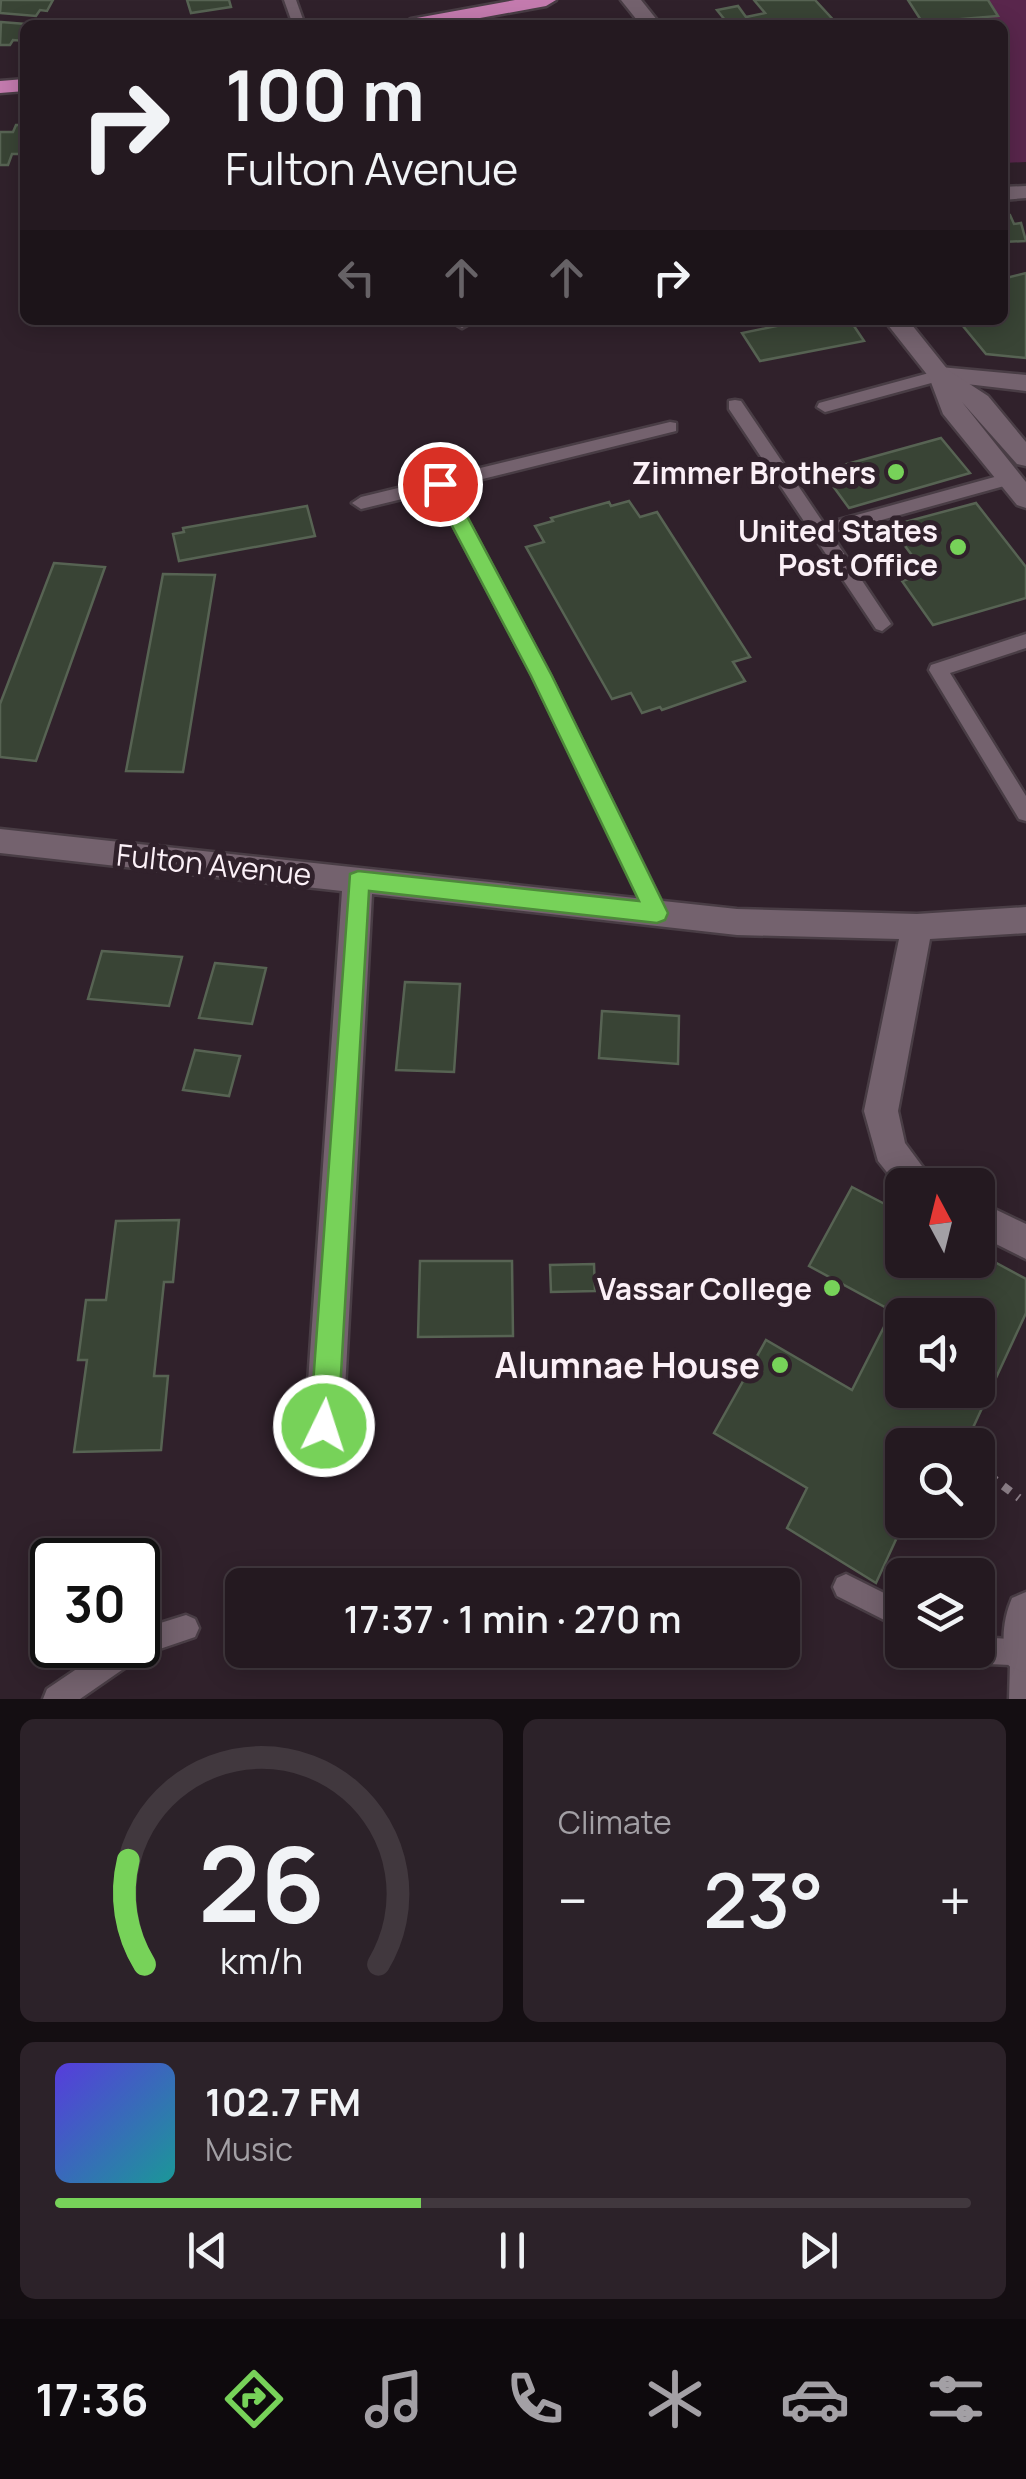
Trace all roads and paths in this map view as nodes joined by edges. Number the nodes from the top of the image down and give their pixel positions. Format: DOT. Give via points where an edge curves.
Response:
graph roads {
  1 [pos="631,0"];
  2 [pos="534,1"];
  3 [pos="437,20"];
  4 [pos="646,20"];
  5 [pos="900,325"];
  6 [pos="940,374"];
  7 [pos="1026,384"];
  8 [pos="735,405"];
  9 [pos="824,407"];
  10 [pos="670,426"];
  11 [pos="1026,458"];
  12 [pos="440,484"];
  13 [pos="1018,489"];
  14 [pos="361,503"];
  15 [pos="820,530"];
  16 [pos="882,624"];
  17 [pos="1026,641"];
  18 [pos="1026,813"];
  19 [pos="0,841"];
  20 [pos="358,880"];
  21 [pos="657,913"];
  22 [pos="1026,920"];
  23 [pos="917,927"];
  24 [pos="905,1168"];
  25 [pos="995,1226"];
  26 [pos="1026,1242"];
  27 [pos="324,1426"];
  28 [pos="995,1479"];
  29 [pos="1020,1498"];
  30 [pos="846,1586"];
  31 [pos="885,1607"];
  32 [pos="1026,1612"];
  33 [pos="186,1628"];
  34 [pos="160,1636"];
  35 [pos="995,1651"];
  36 [pos="1023,1652"];
  37 [pos="102,1668"];
  38 [pos="57,1699"];
  39 [pos="1023,1699"];
  1 -- 4 [label="street"];
  2 -- 3 [label="highway"];
  5 -- 6 [label="street"];
  6 -- 7 [label="street"];
  6 -- 9 [label="lane"];
  6 -- 11 [label="street" via="979,402"];
  6 -- 13 [label="street" via="952,408"];
  8 -- 15 [label="lane"];
  10 -- 12 [label="lane"];
  12 -- 14 [label="lane"];
  12 -- 21 [label="lane"];
  13 -- 15 [label="lane"];
  15 -- 16 [label="lane"];
  17 -- 18 [label="lane" via="938,670"];
  19 -- 20 [label="street, Fulton Avenue"];
  20 -- 21 [label="street, Fulton Avenue"];
  20 -- 27 [label="street"];
  21 -- 23 [label="street, Fulton Avenue" via="821,927"];
  22 -- 23 [label="street, Fulton Avenue"];
  23 -- 24 [label="street" via="881,1111 890,1150"];
  25 -- 26 [label="street"];
  28 -- 29 [label="path"];
  30 -- 31 [label="lane"];
  32 -- 36 [label="street"];
  33 -- 34 [label="lane"];
  35 -- 36 [label="lane"];
  36 -- 39 [label="lane"];
  37 -- 38 [label="lane"];
}
